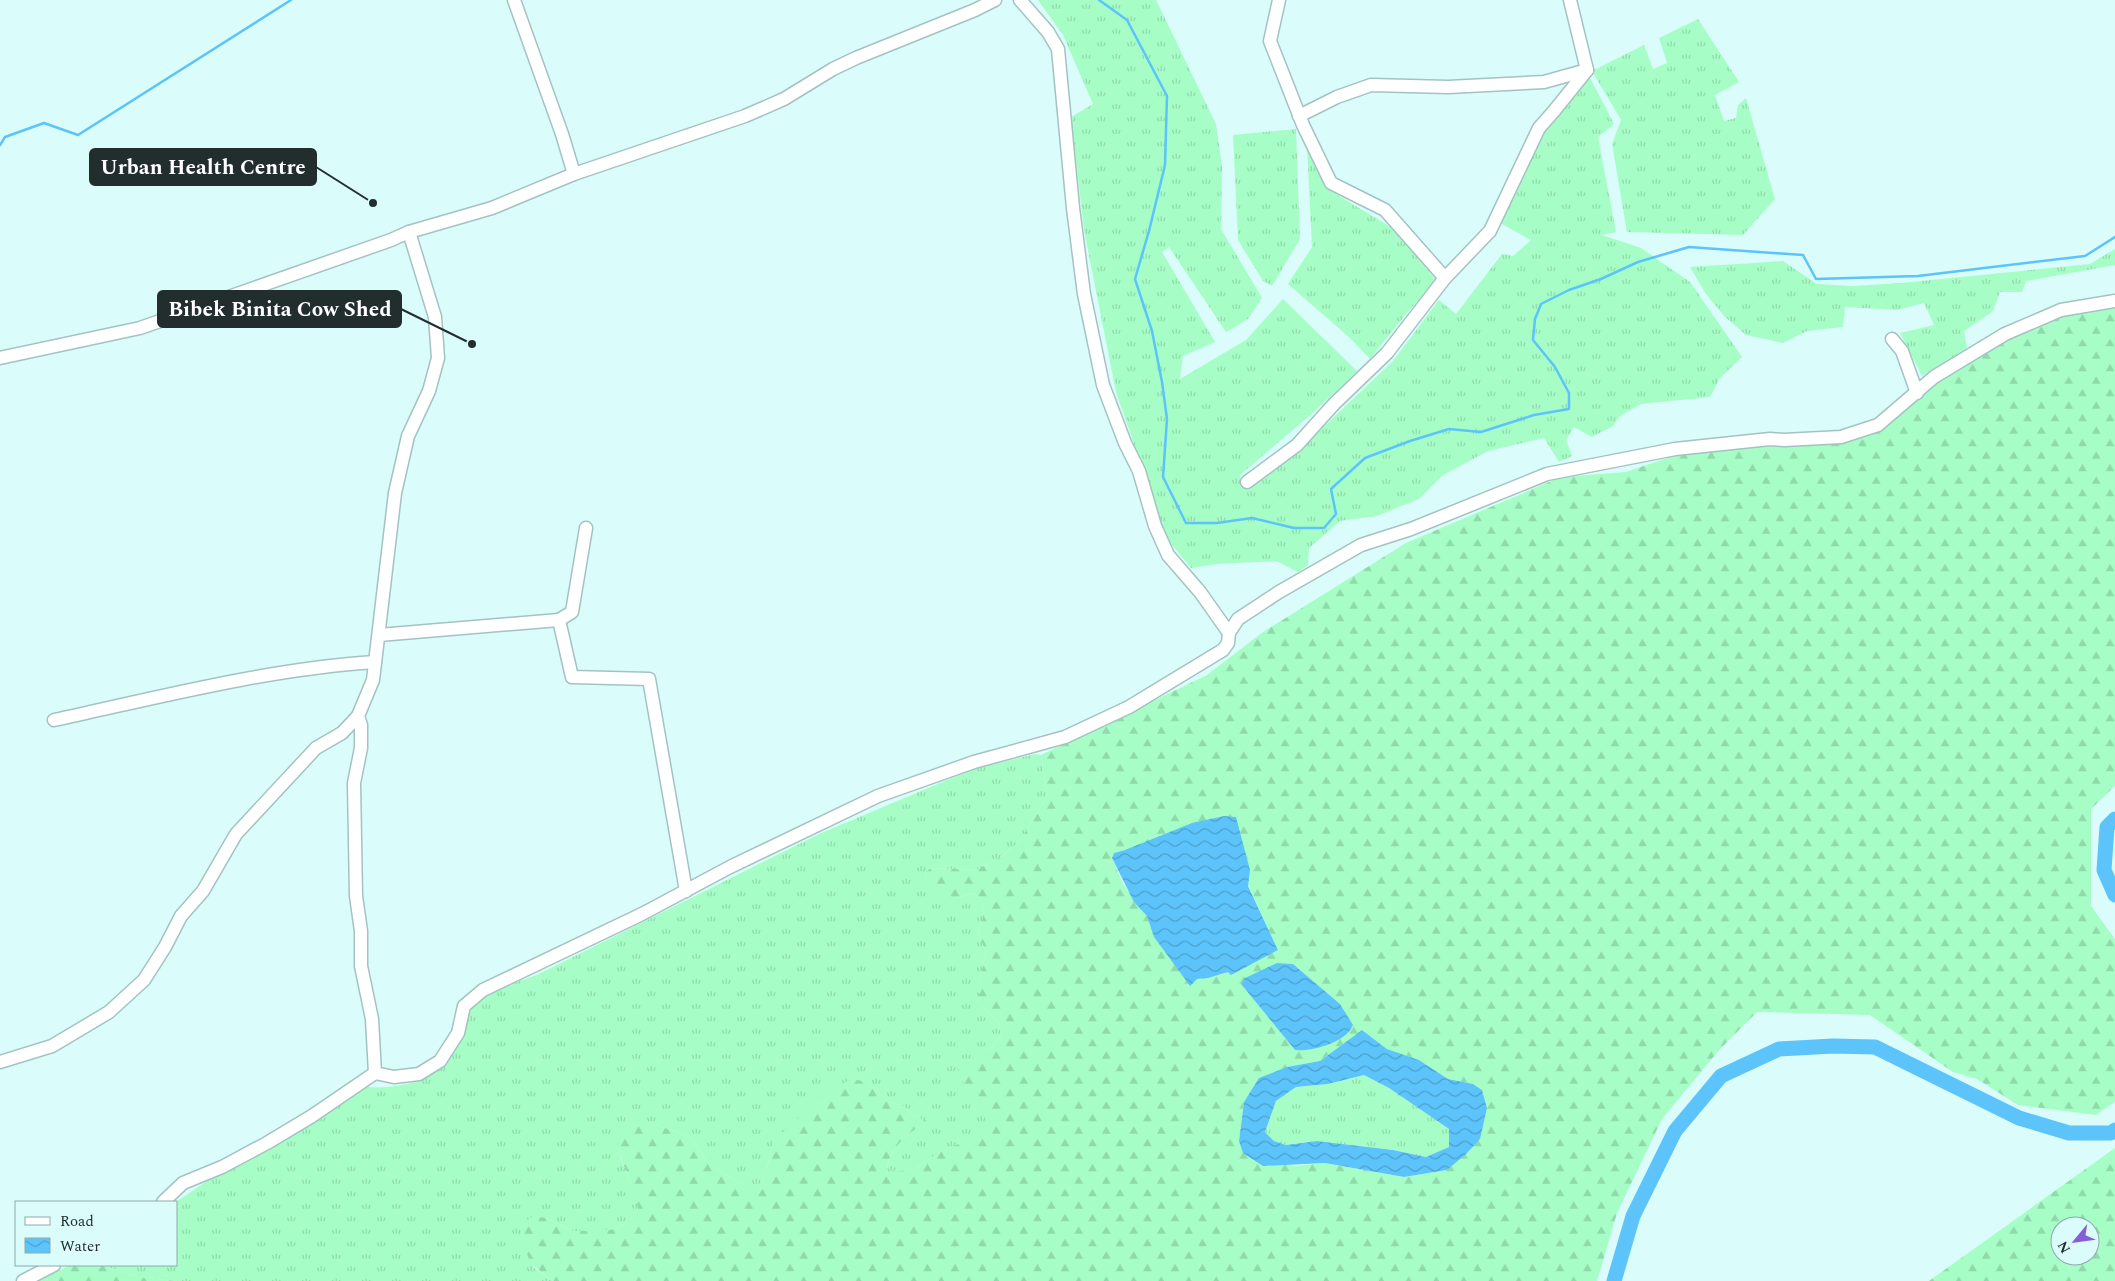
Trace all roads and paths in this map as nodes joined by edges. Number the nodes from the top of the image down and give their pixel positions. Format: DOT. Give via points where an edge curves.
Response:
graph roads {
  1 [pos="514,0"];
  2 [pos="996,0"];
  3 [pos="1020,0"];
  4 [pos="1279,0"];
  5 [pos="1570,0"];
  6 [pos="1587,70"];
  7 [pos="1299,116"];
  8 [pos="574,174"];
  9 [pos="409,232"];
  10 [pos="1445,278"];
  11 [pos="2115,301"];
  12 [pos="1892,339"];
  13 [pos="0,358"];
  14 [pos="1917,392"];
  15 [pos="1247,482"];
  16 [pos="586,528"];
  17 [pos="559,620"];
  18 [pos="1228,633"];
  19 [pos="379,635"];
  20 [pos="376,662"];
  21 [pos="358,716"];
  22 [pos="54,720"];
  23 [pos="686,890"];
  24 [pos="0,1062"];
  25 [pos="375,1073"];
  26 [pos="164,1201"];
  27 [pos="52,1266"];
  28 [pos="24,1281"];
  1 -- 8 [label="street"];
  2 -- 8 [label="street" via="856,58 784,99 745,116"];
  3 -- 18 [label="street" via="1048,32 1058,49 1084,294 1104,385 1168,555 1200,592"];
  4 -- 7 [label="street" via="1270,41"];
  5 -- 6 [label="street"];
  6 -- 7 [label="street" via="1544,82 1448,87 1372,86 1337,97"];
  6 -- 10 [label="street" via="1538,128 1490,231"];
  7 -- 10 [label="street" via="1331,183 1385,210"];
  8 -- 9 [label="street" via="492,208"];
  9 -- 13 [label="street" via="140,328"];
  9 -- 19 [label="street" via="435,317 438,358 430,392 408,436 395,493"];
  10 -- 15 [label="street" via="1386,353 1297,445"];
  11 -- 14 [label="street" via="2061,310 2004,334 1934,377"];
  12 -- 14 [label="street" via="1902,350"];
  14 -- 18 [label="street" via="1878,425 1840,437 1770,438 1675,449 1548,474 1412,529 1362,545 1279,592 1238,619"];
  16 -- 17 [label="street" via="572,612"];
  17 -- 19 [label="street"];
  17 -- 23 [label="street" via="572,677 649,679"];
  18 -- 23 [label="street" via="1228,643 1223,650 1129,707 1065,737 974,762 878,796"];
  19 -- 20 [label="street"];
  20 -- 21 [label="street" via="373,680"];
  20 -- 22 [label="street" via="332,665 225,683"];
  21 -- 24 [label="street" via="342,733 316,748 236,834 203,891 181,916 144,980 108,1012 52,1046"];
  21 -- 25 [label="street" via="361,748 354,783 356,887 361,966 372,1020"];
  23 -- 25 [label="street" via="483,990 464,1006 458,1033 440,1061 419,1074 394,1077"];
  25 -- 26 [label="street" via="267,1143 183,1183"];
  27 -- 28 [label="street"];
}
